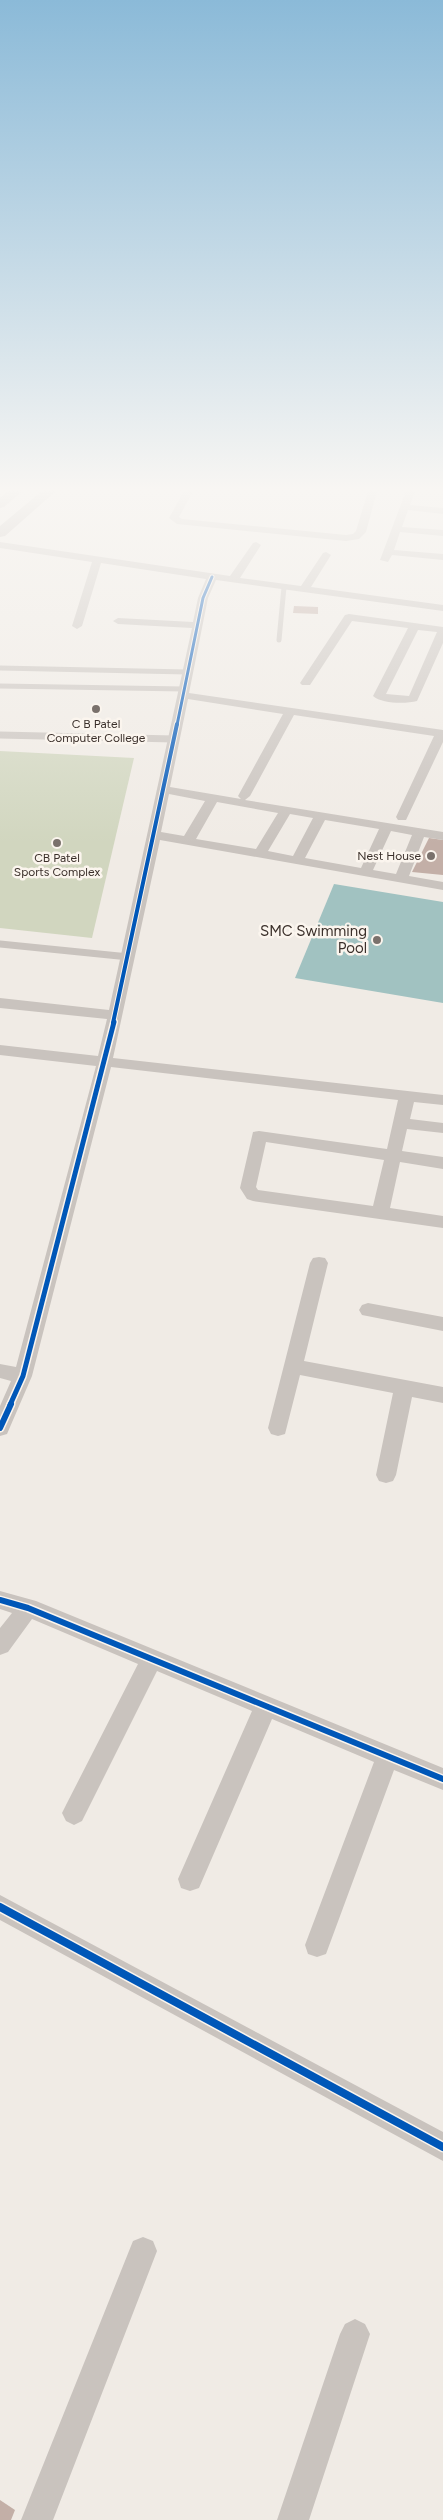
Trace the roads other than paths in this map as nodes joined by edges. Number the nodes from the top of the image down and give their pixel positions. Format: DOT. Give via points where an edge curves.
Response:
graph roads {
  1 [pos="82,609"];
  2 [pos="201,609"];
  3 [pos="282,609"];
  4 [pos="118,621"];
  5 [pos="198,625"];
  6 [pos="416,625"];
  7 [pos="77,626"];
  8 [pos="443,630"];
  9 [pos="279,640"];
  10 [pos="0,668"];
  11 [pos="188,672"];
  12 [pos="306,683"];
  13 [pos="0,686"];
  14 [pos="183,692"];
  15 [pos="290,711"];
  16 [pos="442,734"];
  17 [pos="0,736"];
  18 [pos="174,739"];
  19 [pos="164,790"];
  20 [pos="244,796"];
  21 [pos="213,798"];
  22 [pos="286,810"];
  23 [pos="321,816"];
  24 [pos="402,817"];
  25 [pos="387,827"];
  26 [pos="420,832"];
  27 [pos="154,835"];
  28 [pos="443,836"];
  29 [pos="188,841"];
  30 [pos="260,854"];
  31 [pos="297,860"];
  32 [pos="365,872"];
  33 [pos="401,879"];
  34 [pos="443,886"];
  35 [pos="0,944"];
  36 [pos="129,958"];
  37 [pos="0,1003"];
  38 [pos="115,1015"];
  39 [pos="0,1050"];
  40 [pos="104,1063"];
  41 [pos="407,1096"];
  42 [pos="443,1100"];
  43 [pos="401,1123"];
  44 [pos="443,1128"];
  45 [pos="394,1155"];
  46 [pos="443,1162"];
  47 [pos="380,1214"];
  48 [pos="443,1222"];
  49 [pos="319,1263"];
  50 [pos="368,1310"];
  51 [pos="443,1324"];
  52 [pos="295,1367"];
  53 [pos="0,1372"];
  54 [pos="23,1376"];
  55 [pos="404,1388"];
  56 [pos="443,1395"];
  57 [pos="0,1428"];
  58 [pos="278,1428"];
  59 [pos="386,1475"];
  60 [pos="0,1600"];
  61 [pos="28,1608"];
  62 [pos="0,1645"];
  63 [pos="152,1659"];
  64 [pos="266,1706"];
  65 [pos="388,1756"];
  66 [pos="443,1779"];
  67 [pos="74,1813"];
  68 [pos="190,1879"];
  69 [pos="0,1907"];
  70 [pos="317,1945"];
  71 [pos="443,2147"];
  72 [pos="143,2252"];
  73 [pos="355,2334"];
  74 [pos="37,2520"];
  75 [pos="293,2520"];
  1 -- 7 [label="street"];
  2 -- 5 [label="street"];
  3 -- 9 [label="lane"];
  4 -- 5 [label="street"];
  5 -- 11 [label="street"];
  6 -- 8 [label="street"];
  6 -- 8 [label="street" via="379,696 413,699"];
  6 -- 12 [label="street" via="349,617"];
  10 -- 11 [label="lane"];
  11 -- 14 [label="street"];
  13 -- 14 [label="lane"];
  14 -- 15 [label="street"];
  14 -- 18 [label="street"];
  15 -- 16 [label="street"];
  15 -- 20 [label="street"];
  16 -- 24 [label="street"];
  17 -- 18 [label="lane"];
  18 -- 19 [label="street"];
  19 -- 21 [label="street"];
  19 -- 27 [label="street"];
  21 -- 22 [label="street"];
  21 -- 29 [label="street"];
  22 -- 23 [label="street"];
  22 -- 30 [label="street"];
  23 -- 25 [label="street"];
  23 -- 31 [label="street"];
  25 -- 26 [label="street"];
  25 -- 32 [label="street"];
  26 -- 28 [label="street"];
  26 -- 33 [label="street"];
  27 -- 29 [label="street"];
  27 -- 36 [label="street"];
  29 -- 30 [label="street"];
  30 -- 31 [label="street"];
  31 -- 32 [label="street"];
  32 -- 33 [label="street"];
  33 -- 34 [label="street"];
  35 -- 36 [label="lane"];
  36 -- 38 [label="street"];
  37 -- 38 [label="street"];
  38 -- 40 [label="street"];
  39 -- 40 [label="street"];
  40 -- 41 [label="street"];
  40 -- 54 [label="street"];
  41 -- 42 [label="street"];
  41 -- 43 [label="street"];
  43 -- 44 [label="street"];
  43 -- 45 [label="street"];
  45 -- 46 [label="street"];
  45 -- 47 [label="street"];
  45 -- 47 [label="street" via="259,1136 248,1188 253,1196"];
  47 -- 48 [label="street"];
  49 -- 52 [label="street"];
  50 -- 51 [label="street"];
  52 -- 55 [label="street"];
  52 -- 58 [label="street"];
  53 -- 54 [label="street"];
  54 -- 57 [label="street"];
  55 -- 56 [label="street"];
  55 -- 59 [label="street"];
  60 -- 61 [label="street"];
  61 -- 62 [label="street"];
  61 -- 63 [label="street"];
  63 -- 64 [label="street"];
  63 -- 67 [label="street"];
  64 -- 65 [label="street"];
  64 -- 68 [label="street"];
  65 -- 66 [label="street"];
  65 -- 70 [label="street"];
  69 -- 71 [label="street"];
  72 -- 74 [label="street"];
  73 -- 75 [label="street"];
}
